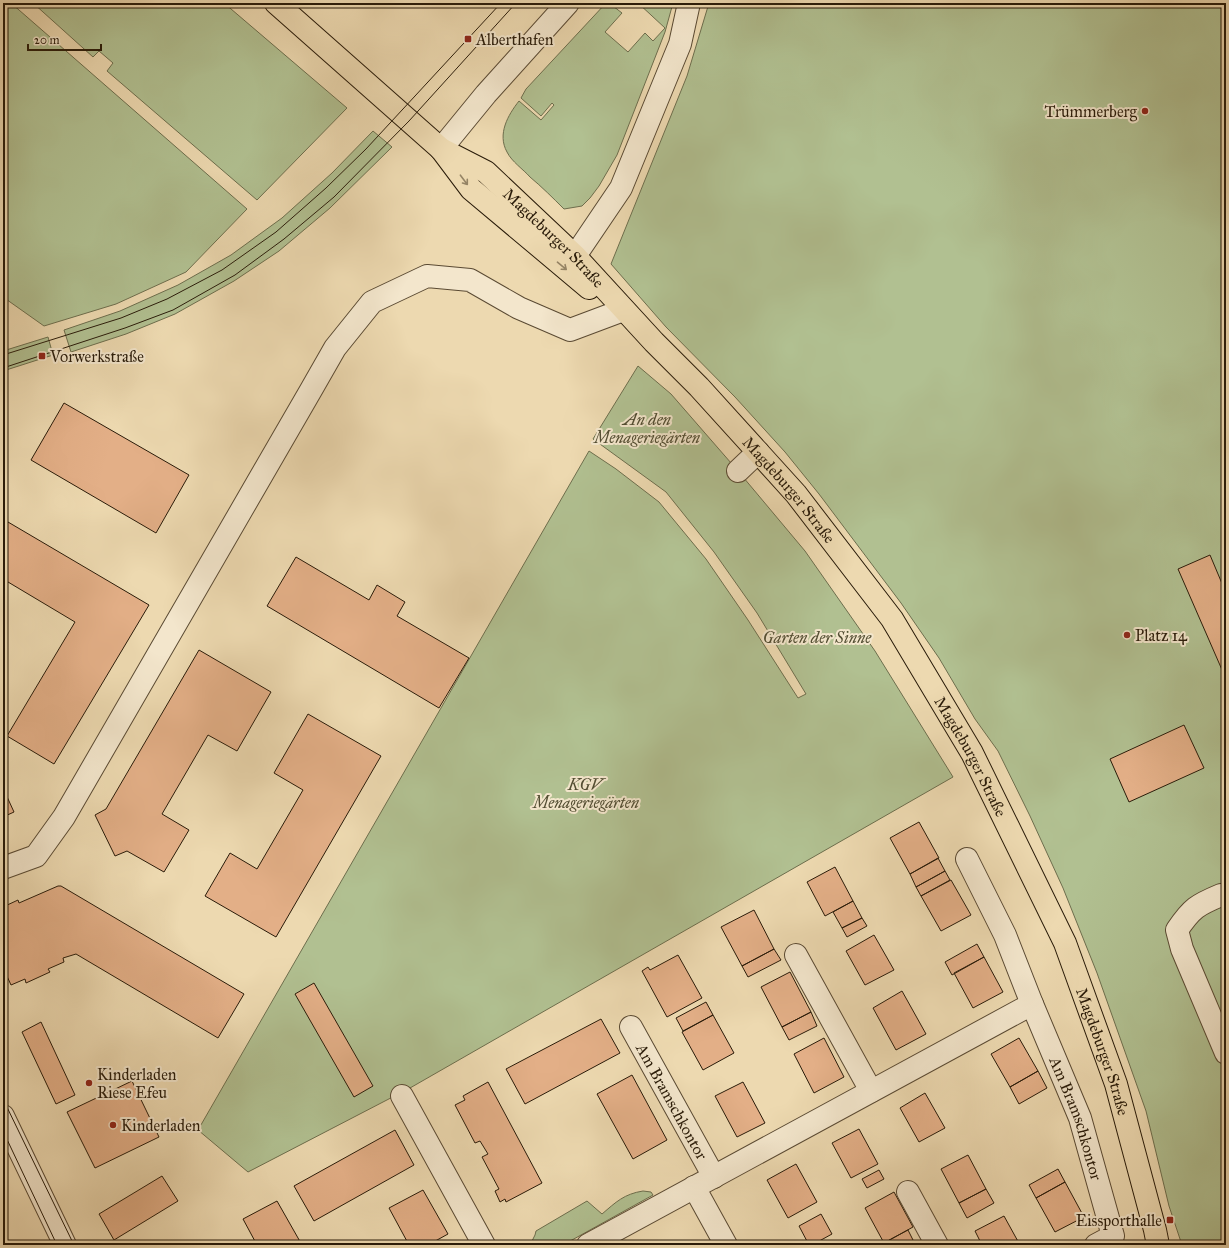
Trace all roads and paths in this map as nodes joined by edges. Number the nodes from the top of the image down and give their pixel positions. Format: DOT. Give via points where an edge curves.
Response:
graph roads {
  1 [pos="276,3"];
  2 [pos="568,3"];
  3 [pos="690,3"];
  4 [pos="441,149"];
  5 [pos="575,256"];
  6 [pos="618,312"];
  7 [pos="654,342"];
  8 [pos="758,452"];
  9 [pos="738,471"];
  10 [pos="967,859"];
  11 [pos="3,868"];
  12 [pos="1224,898"];
  13 [pos="796,955"];
  14 [pos="1032,1004"];
  15 [pos="631,1027"];
  16 [pos="1226,1053"];
  17 [pos="871,1091"];
  18 [pos="402,1096"];
  19 [pos="3,1116"];
  20 [pos="714,1177"];
  21 [pos="694,1188"];
  22 [pos="908,1192"];
  23 [pos="1108,1242"];
  24 [pos="64,1245"];
  25 [pos="484,1245"];
  26 [pos="588,1245"];
  27 [pos="726,1245"];
  28 [pos="937,1245"];
  29 [pos="1158,1245"];
  1 -- 4 [label="main road, Magdeburger Straße"];
  2 -- 4 [label="street"];
  3 -- 5 [label="street" via="680,44 621,188"];
  4 -- 5 [label="main road, Magdeburger Straße" via="486,172"];
  4 -- 6 [label="main road, Magdeburger Straße, one-way" via="471,189"];
  5 -- 7 [label="main road, Magdeburger Straße"];
  6 -- 7 [label="main road, Magdeburger Straße"];
  6 -- 11 [label="street" via="570,330 519,308 470,280 427,276 372,302 335,348 64,817 36,856"];
  7 -- 8 [label="main road, Magdeburger Straße"];
  8 -- 9 [label="street"];
  8 -- 29 [label="main road, Magdeburger Straße" via="796,494 892,619 972,753 1066,943 1116,1084"];
  10 -- 14 [label="street, Am Bramschkontor" via="1005,935"];
  12 -- 16 [label="street" via="1203,903 1189,912 1177,930 1182,949"];
  13 -- 17 [label="street"];
  14 -- 17 [label="street, Am Bramschkontor"];
  14 -- 23 [label="street, Am Bramschkontor" via="1080,1118"];
  15 -- 20 [label="street, Am Bramschkontor"];
  17 -- 20 [label="street, Am Bramschkontor"];
  18 -- 25 [label="street"];
  19 -- 24 [label="street"];
  20 -- 21 [label="street, Am Bramschkontor"];
  21 -- 26 [label="street, Am Bramschkontor"];
  21 -- 27 [label="street"];
  22 -- 28 [label="street"];
}
